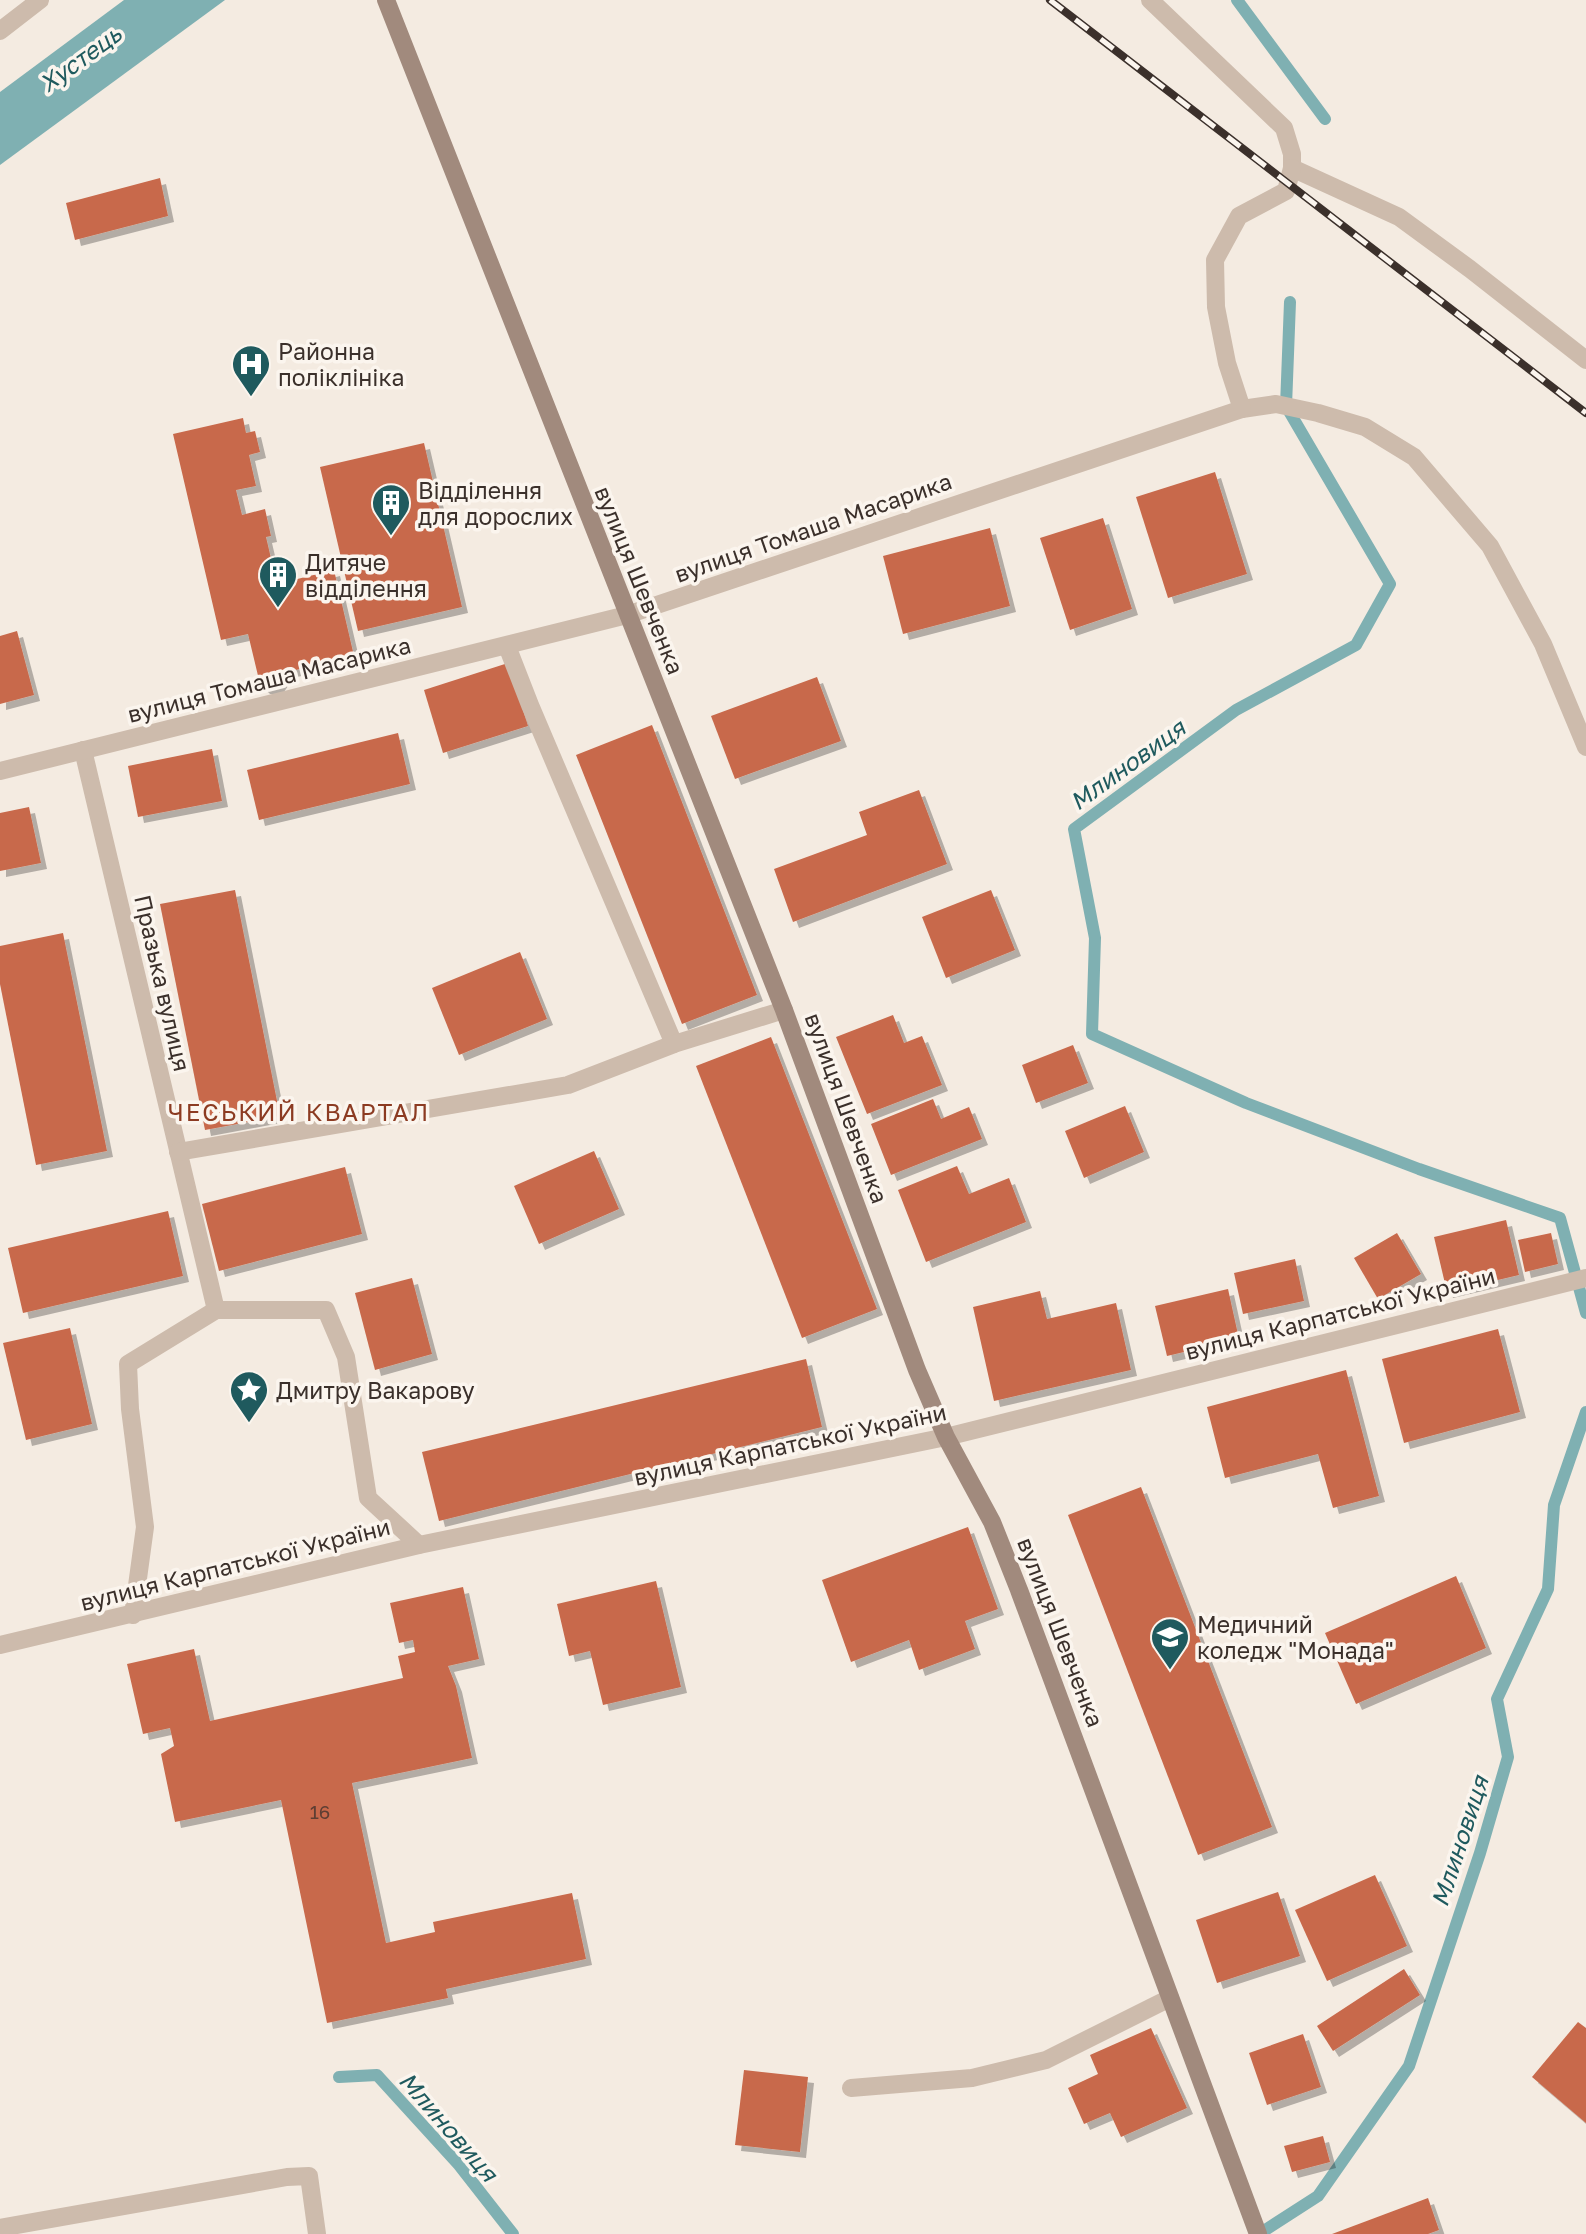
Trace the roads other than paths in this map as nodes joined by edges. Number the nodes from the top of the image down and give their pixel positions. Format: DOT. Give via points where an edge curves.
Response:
graph roads {
  1 [pos="40,0"];
  2 [pos="386,0"];
  3 [pos="1150,0"];
  4 [pos="0,31"];
  5 [pos="1292,167"];
  6 [pos="1586,360"];
  7 [pos="1242,410"];
  8 [pos="628,615"];
  9 [pos="507,646"];
  10 [pos="1586,747"];
  11 [pos="83,750"];
  12 [pos="0,771"];
  13 [pos="784,1010"];
  14 [pos="674,1044"];
  15 [pos="178,1152"];
  16 [pos="1586,1278"];
  17 [pos="216,1310"];
  18 [pos="946,1437"];
  19 [pos="419,1545"];
  20 [pos="134,1615"];
  21 [pos="0,1645"];
  22 [pos="1170,1998"];
  23 [pos="851,2088"];
  24 [pos="0,2228"];
  25 [pos="47,2228"];
  26 [pos="317,2234"];
  27 [pos="1258,2234"];
  1 -- 4 [label="street"];
  2 -- 8 [label="main road, вулиця Шевченка"];
  3 -- 5 [label="street" via="1284,128"];
  5 -- 6 [label="street" via="1398,217"];
  5 -- 7 [label="street" via="1286,191 1239,216 1215,260 1216,307"];
  7 -- 8 [label="street, вулиця Томаша Масарика"];
  7 -- 10 [label="street, вулиця Томаша Масарика" via="1276,404 1318,413 1365,427 1414,457 1490,546 1543,644"];
  8 -- 9 [label="street, вулиця Томаша Масарика"];
  8 -- 13 [label="main road, вулиця Шевченка"];
  9 -- 11 [label="street, вулиця Томаша Масарика"];
  9 -- 14 [label="street"];
  11 -- 12 [label="street, вулиця Томаша Масарика"];
  11 -- 15 [label="street, Празька вулиця"];
  13 -- 14 [label="street"];
  13 -- 18 [label="main road, вулиця Шевченка"];
  14 -- 15 [label="street" via="568,1086"];
  15 -- 17 [label="street, Празька вулиця"];
  16 -- 18 [label="street, вулиця Карпатської України"];
  17 -- 19 [label="street" via="326,1310 346,1357 368,1498"];
  17 -- 20 [label="street" via="128,1364 145,1527"];
  18 -- 19 [label="street, вулиця Карпатської України"];
  18 -- 22 [label="main road, вулиця Шевченка" via="992,1522 1015,1578"];
  19 -- 20 [label="street, вулиця Карпатської України"];
  20 -- 21 [label="street, вулиця Карпатської України"];
  22 -- 23 [label="street" via="1046,2060 972,2078"];
  22 -- 27 [label="main road, вулиця Шевченка"];
  24 -- 25 [label="street"];
  25 -- 26 [label="street" via="309,2176"];
}
